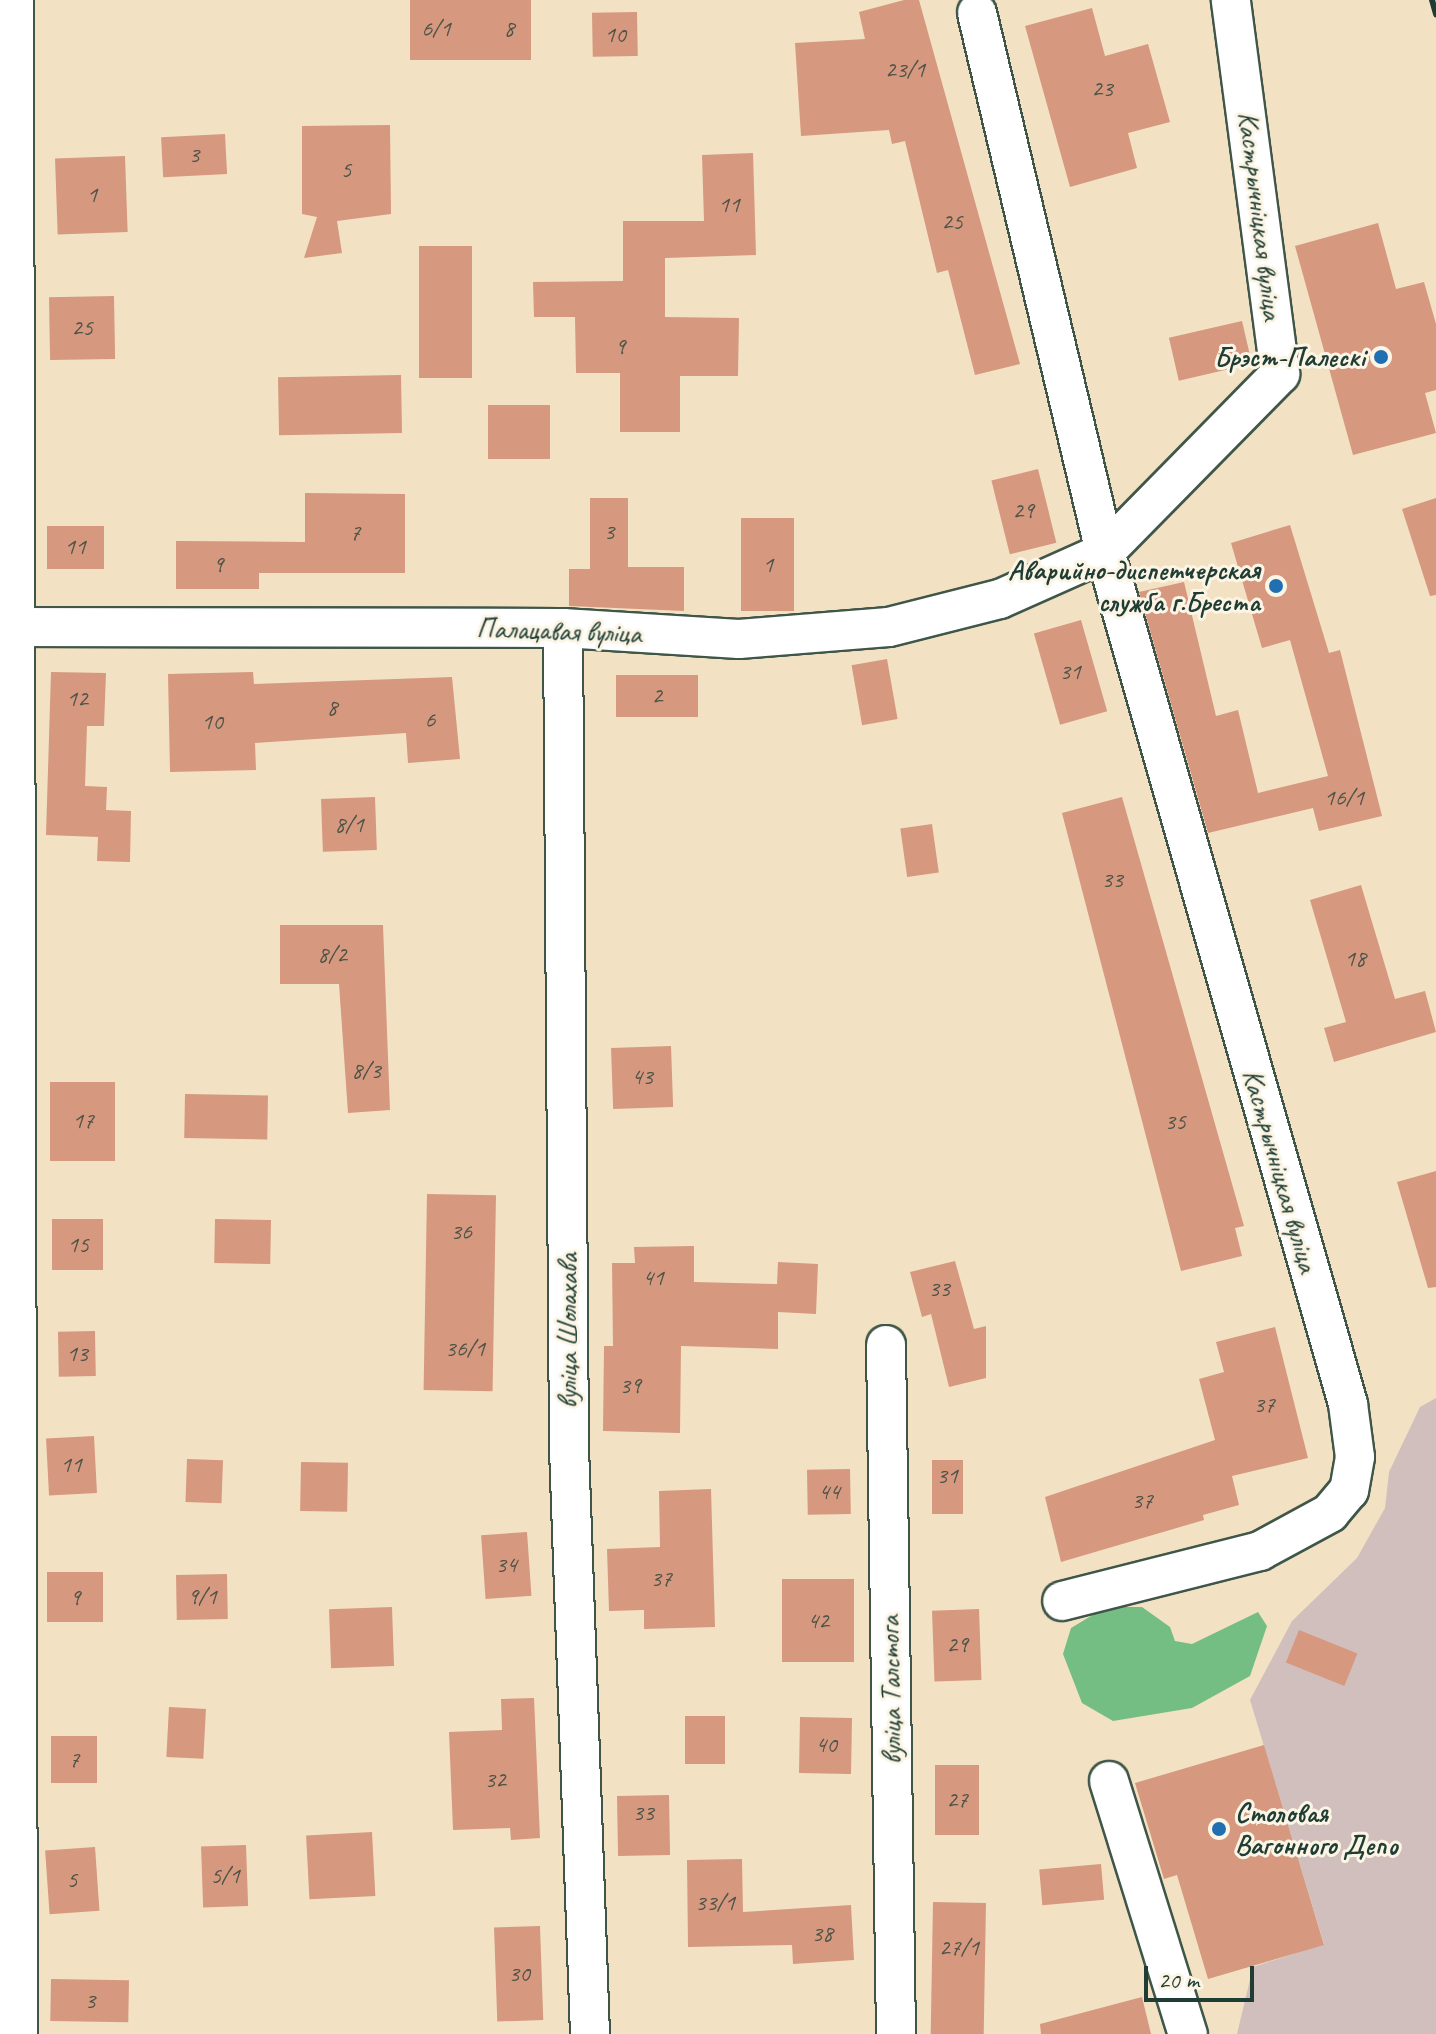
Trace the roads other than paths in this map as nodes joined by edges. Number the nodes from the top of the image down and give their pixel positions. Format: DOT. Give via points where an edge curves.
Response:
graph roads {
  1 [pos="14,0"];
  2 [pos="1231,0"];
  3 [pos="977,13"];
  4 [pos="1105,552"];
  5 [pos="7,626"];
  6 [pos="563,628"];
  7 [pos="886,1345"];
  8 [pos="1062,1601"];
  9 [pos="1109,1781"];
  10 [pos="18,2034"];
  11 [pos="590,2034"];
  12 [pos="896,2034"];
  13 [pos="1188,2034"];
  1 -- 5 [label="street"];
  2 -- 4 [label="street, Кастрычніцкая вуліца" via="1280,374"];
  3 -- 4 [label="street, Кастрычніцкая вуліца"];
  4 -- 6 [label="street, Палацавая вуліца" via="1000,599 889,627 739,639"];
  4 -- 8 [label="street, Кастрычніцкая вуліца" via="1348,1404 1355,1457 1349,1490 1330,1513 1260,1551"];
  5 -- 6 [label="street, Палацавая вуліца"];
  5 -- 10 [label="street"];
  6 -- 11 [label="street, вуліца Шолахава" via="569,1448"];
  7 -- 12 [label="street, вуліца Талстога"];
  9 -- 13 [label="street"];
}
